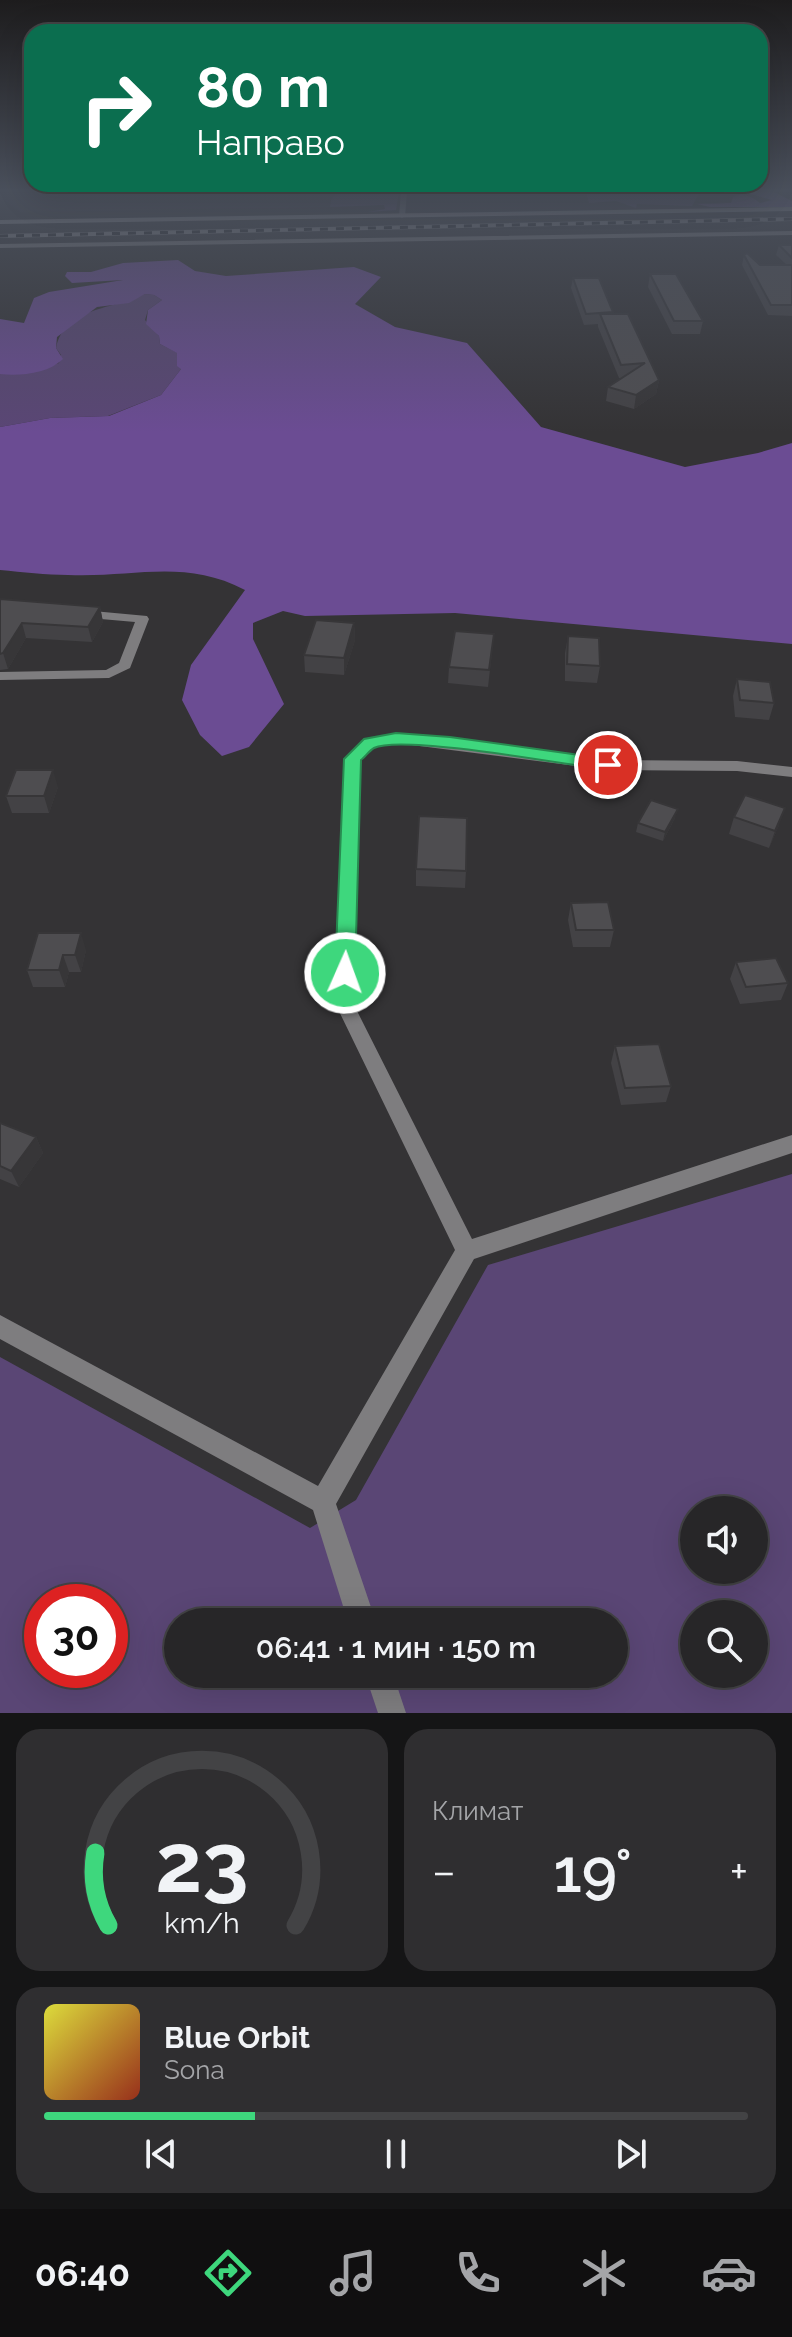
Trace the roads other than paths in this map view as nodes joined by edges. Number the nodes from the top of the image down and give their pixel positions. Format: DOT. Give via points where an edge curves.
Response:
graph roads {
  1 [pos="64,612"];
  2 [pos="0,676"];
  3 [pos="792,772"];
  4 [pos="792,1144"];
  5 [pos="467,1251"];
  6 [pos="0,1326"];
  7 [pos="323,1502"];
  8 [pos="357,1608"];
  9 [pos="384,1688"];
  10 [pos="392,1713"];
  1 -- 2 [label="street" via="143,619 125,665 109,674"];
  3 -- 5 [label="street" via="608,765 396,738 370,743 352,759 344,1003"];
  4 -- 5 [label="street"];
  5 -- 7 [label="street"];
  6 -- 7 [label="street"];
  7 -- 8 [label="street"];
  9 -- 10 [label="street"];
}
